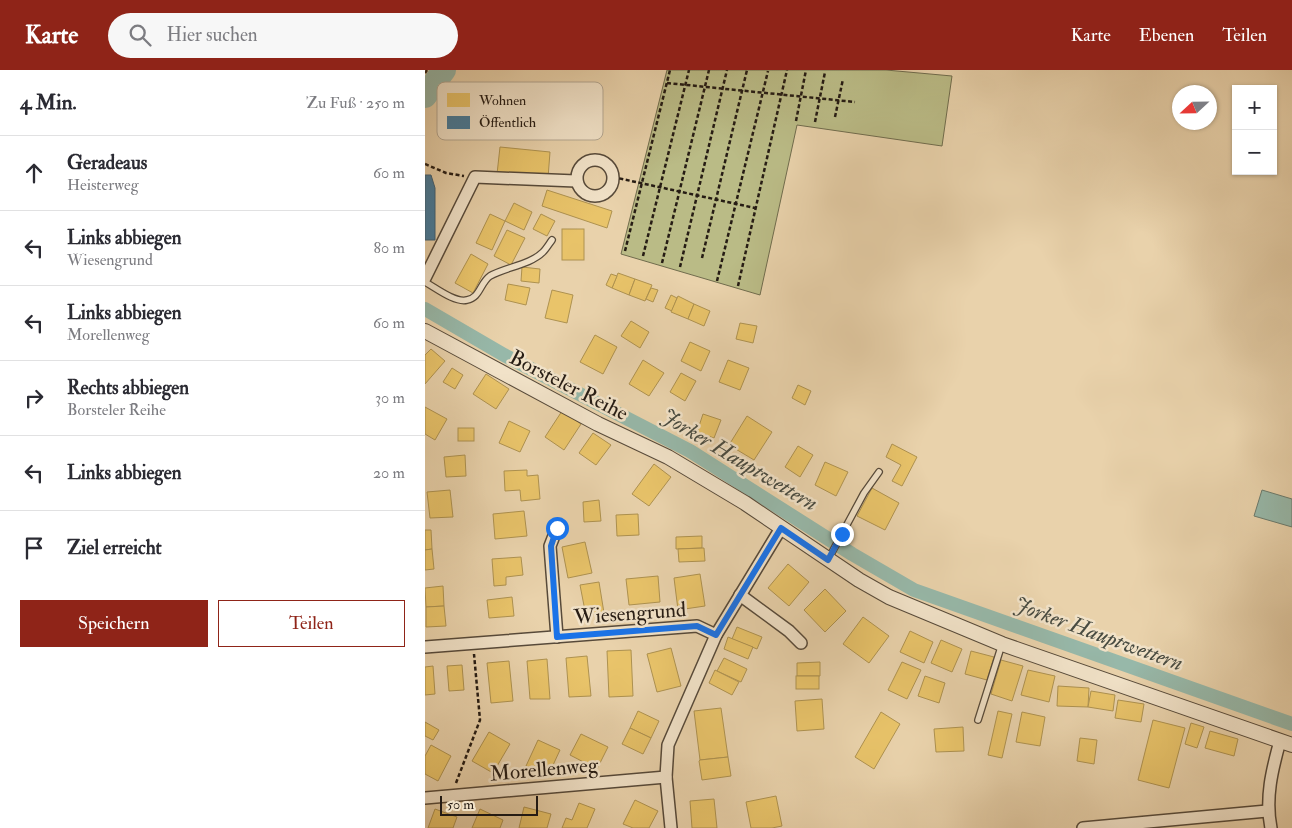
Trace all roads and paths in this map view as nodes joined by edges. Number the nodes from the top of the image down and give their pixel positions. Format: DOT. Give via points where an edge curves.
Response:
graph roads {
  1 [pos="670,70"];
  2 [pos="689,70"];
  3 [pos="709,70"];
  4 [pos="727,70"];
  5 [pos="747,70"];
  6 [pos="787,70"];
  7 [pos="807,70"];
  8 [pos="768,71"];
  9 [pos="825,72"];
  10 [pos="843,78"];
  11 [pos="667,83"];
  12 [pos="685,85"];
  13 [pos="705,87"];
  14 [pos="722,89"];
  15 [pos="742,91"];
  16 [pos="762,93"];
  17 [pos="781,95"];
  18 [pos="801,97"];
  19 [pos="820,99"];
  20 [pos="839,101"];
  21 [pos="855,102"];
  22 [pos="835,116"];
  23 [pos="796,121"];
  24 [pos="815,122"];
  25 [pos="425,164"];
  26 [pos="475,177"];
  27 [pos="613,177"];
  28 [pos="576,181"];
  29 [pos="642,183"];
  30 [pos="660,187"];
  31 [pos="679,191"];
  32 [pos="697,195"];
  33 [pos="716,199"];
  34 [pos="736,204"];
  35 [pos="755,208"];
  36 [pos="553,240"];
  37 [pos="625,251"];
  38 [pos="643,256"];
  39 [pos="702,258"];
  40 [pos="662,262"];
  41 [pos="680,267"];
  42 [pos="425,280"];
  43 [pos="717,281"];
  44 [pos="737,286"];
  45 [pos="425,331"];
  46 [pos="879,472"];
  47 [pos="557,528"];
  48 [pos="781,528"];
  49 [pos="830,557"];
  50 [pos="740,595"];
  51 [pos="716,635"];
  52 [pos="557,637"];
  53 [pos="473,644"];
  54 [pos="801,644"];
  55 [pos="1002,644"];
  56 [pos="425,647"];
  57 [pos="978,720"];
  58 [pos="1286,743"];
  59 [pos="666,778"];
  60 [pos="451,796"];
  61 [pos="425,798"];
  62 [pos="1267,811"];
  63 [pos="671,828"];
  64 [pos="1083,828"];
  65 [pos="1271,828"];
  1 -- 11 [label="path"];
  2 -- 12 [label="path"];
  3 -- 13 [label="path"];
  4 -- 14 [label="path"];
  5 -- 15 [label="path"];
  6 -- 17 [label="path"];
  7 -- 18 [label="path"];
  8 -- 16 [label="path"];
  9 -- 19 [label="path"];
  10 -- 20 [label="path"];
  11 -- 12 [label="path"];
  11 -- 29 [label="path"];
  12 -- 13 [label="path"];
  12 -- 30 [label="path"];
  13 -- 14 [label="path"];
  13 -- 31 [label="path"];
  14 -- 15 [label="path"];
  14 -- 32 [label="path"];
  15 -- 16 [label="path"];
  15 -- 33 [label="path"];
  16 -- 17 [label="path"];
  16 -- 34 [label="path"];
  17 -- 18 [label="path"];
  17 -- 35 [label="path"];
  18 -- 19 [label="path"];
  18 -- 23 [label="path"];
  19 -- 20 [label="path"];
  19 -- 24 [label="path"];
  20 -- 21 [label="path"];
  20 -- 22 [label="path"];
  25 -- 26 [label="path" via="445,173"];
  26 -- 28 [label="street"];
  26 -- 42 [label="street"];
  27 -- 28 [label="street" via="611,189 598,197 584,194"];
  27 -- 28 [label="street" via="606,162 591,159 579,166"];
  27 -- 29 [label="path"];
  29 -- 30 [label="path"];
  29 -- 37 [label="path"];
  30 -- 31 [label="path"];
  30 -- 38 [label="path"];
  31 -- 32 [label="path"];
  31 -- 40 [label="path"];
  32 -- 33 [label="path"];
  32 -- 41 [label="path"];
  33 -- 34 [label="path"];
  33 -- 39 [label="path"];
  34 -- 35 [label="path"];
  34 -- 43 [label="path"];
  35 -- 44 [label="path"];
  36 -- 42 [label="lane" via="534,259 487,278 476,296 468,300 459,301"];
  45 -- 48 [label="street, Borsteler Reihe" via="598,424 668,457"];
  46 -- 49 [label="lane" via="864,493"];
  47 -- 52 [label="street" via="551,546"];
  48 -- 49 [label="street, Borsteler Reihe"];
  48 -- 50 [label="street"];
  49 -- 55 [label="street, Borsteler Reihe" via="859,580 889,597"];
  50 -- 51 [label="street"];
  50 -- 54 [label="street" via="789,631"];
  51 -- 52 [label="street, Wiesengrund" via="697,626"];
  51 -- 59 [label="street" via="668,745"];
  52 -- 53 [label="street, Wiesengrund"];
  53 -- 56 [label="street, Wiesengrund"];
  53 -- 60 [label="path" via="480,720"];
  55 -- 57 [label="lane"];
  55 -- 58 [label="street, Borsteler Reihe"];
  58 -- 62 [label="street" via="1271,774"];
  59 -- 60 [label="street, Morellenweg"];
  59 -- 63 [label="street"];
  60 -- 61 [label="street, Morellenweg"];
  62 -- 64 [label="street"];
  62 -- 65 [label="street"];
}
